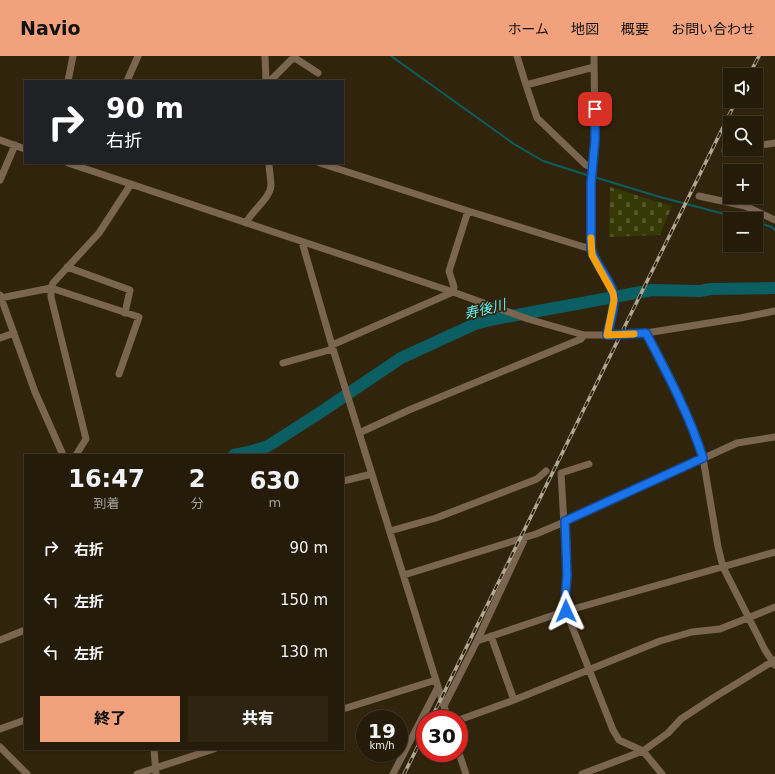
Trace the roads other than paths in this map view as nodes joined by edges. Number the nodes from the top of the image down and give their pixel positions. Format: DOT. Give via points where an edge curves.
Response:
graph roads {
  1 [pos="73,56"];
  2 [pos="138,56"];
  3 [pos="265,56"];
  4 [pos="517,56"];
  5 [pos="594,56"];
  6 [pos="594,68"];
  7 [pos="318,73"];
  8 [pos="68,80"];
  9 [pos="127,80"];
  10 [pos="266,80"];
  11 [pos="271,80"];
  12 [pos="526,85"];
  13 [pos="0,140"];
  14 [pos="775,143"];
  15 [pos="763,145"];
  16 [pos="15,146"];
  17 [pos="24,149"];
  18 [pos="75,164"];
  19 [pos="269,164"];
  20 [pos="323,164"];
  21 [pos="89,166"];
  22 [pos="592,169"];
  23 [pos="0,180"];
  24 [pos="131,184"];
  25 [pos="700,196"];
  26 [pos="468,211"];
  27 [pos="775,220"];
  28 [pos="246,223"];
  29 [pos="302,242"];
  30 [pos="591,248"];
  31 [pos="68,267"];
  32 [pos="51,288"];
  33 [pos="453,292"];
  34 [pos="0,297"];
  35 [pos="775,311"];
  36 [pos="125,313"];
  37 [pos="14,333"];
  38 [pos="646,333"];
  39 [pos="584,335"];
  40 [pos="607,335"];
  41 [pos="0,338"];
  42 [pos="333,346"];
  43 [pos="283,363"];
  44 [pos="118,374"];
  45 [pos="359,433"];
  46 [pos="775,437"];
  47 [pos="63,454"];
  48 [pos="77,454"];
  49 [pos="703,458"];
  50 [pos="589,464"];
  51 [pos="546,471"];
  52 [pos="372,474"];
  53 [pos="344,481"];
  54 [pos="565,521"];
  55 [pos="390,531"];
  56 [pos="526,538"];
  57 [pos="775,552"];
  58 [pos="723,567"];
  59 [pos="404,575"];
  60 [pos="775,607"];
  61 [pos="566,611"];
  62 [pos="749,618"];
  63 [pos="24,630"];
  64 [pos="491,636"];
  65 [pos="0,640"];
  66 [pos="477,641"];
  67 [pos="774,662"];
  68 [pos="590,670"];
  69 [pos="437,684"];
  70 [pos="514,700"];
  71 [pos="444,706"];
  72 [pos="344,709"];
  73 [pos="445,710"];
  74 [pos="468,717"];
  75 [pos="24,720"];
  76 [pos="0,729"];
  77 [pos="0,747"];
  78 [pos="154,750"];
  79 [pos="211,750"];
  80 [pos="643,751"];
  81 [pos="462,762"];
  82 [pos="156,770"];
  83 [pos="596,772"];
  84 [pos="27,774"];
  85 [pos="137,774"];
  86 [pos="393,774"];
  87 [pos="466,774"];
  88 [pos="582,774"];
  89 [pos="662,774"];
  1 -- 8 [label="street"];
  2 -- 9 [label="street"];
  3 -- 10 [label="street"];
  4 -- 12 [label="street"];
  5 -- 6 [label="street"];
  6 -- 12 [label="street"];
  6 -- 22 [label="street" via="595,140"];
  7 -- 11 [label="street" via="295,58"];
  12 -- 22 [label="street" via="537,118"];
  13 -- 16 [label="street"];
  14 -- 15 [label="street"];
  16 -- 17 [label="street"];
  16 -- 23 [label="street"];
  18 -- 21 [label="street"];
  19 -- 28 [label="street" via="271,186 266,197"];
  20 -- 26 [label="street"];
  21 -- 24 [label="street"];
  22 -- 30 [label="street"];
  24 -- 28 [label="street"];
  24 -- 31 [label="street" via="98,233"];
  25 -- 27 [label="street" via="745,206"];
  26 -- 30 [label="street"];
  26 -- 33 [label="street" via="449,271"];
  28 -- 29 [label="street"];
  29 -- 33 [label="street"];
  29 -- 42 [label="street"];
  30 -- 40 [label="street" via="592,255 613,293"];
  31 -- 32 [label="street"];
  31 -- 36 [label="street" via="130,290"];
  32 -- 34 [label="street"];
  32 -- 36 [label="street"];
  32 -- 48 [label="street" via="51,297 86,438"];
  33 -- 39 [label="street" via="528,319"];
  33 -- 42 [label="street"];
  34 -- 37 [label="street"];
  35 -- 38 [label="street"];
  36 -- 44 [label="street" via="139,317"];
  37 -- 41 [label="street"];
  37 -- 47 [label="street" via="38,399"];
  38 -- 40 [label="street"];
  38 -- 49 [label="street" via="692,427"];
  39 -- 40 [label="street"];
  39 -- 45 [label="street" via="580,339"];
  42 -- 43 [label="street"];
  42 -- 45 [label="street"];
  45 -- 52 [label="street"];
  46 -- 49 [label="street" via="737,443"];
  49 -- 54 [label="street"];
  49 -- 58 [label="street"];
  50 -- 54 [label="street" via="561,473"];
  51 -- 55 [label="street" via="538,479 469,506"];
  52 -- 53 [label="street"];
  52 -- 55 [label="street"];
  54 -- 56 [label="street"];
  54 -- 61 [label="street"];
  55 -- 59 [label="street"];
  56 -- 59 [label="street"];
  56 -- 66 [label="street"];
  57 -- 58 [label="street"];
  58 -- 61 [label="street"];
  58 -- 62 [label="street"];
  59 -- 69 [label="street"];
  60 -- 62 [label="street"];
  61 -- 64 [label="street"];
  61 -- 68 [label="street"];
  62 -- 67 [label="street"];
  62 -- 68 [label="street" via="720,628 692,632 660,641"];
  63 -- 65 [label="street"];
  64 -- 66 [label="street"];
  64 -- 70 [label="street"];
  66 -- 71 [label="street"];
  67 -- 80 [label="street" via="681,718 668,733"];
  68 -- 70 [label="street"];
  68 -- 80 [label="street" via="619,740"];
  69 -- 71 [label="street"];
  69 -- 72 [label="street"];
  69 -- 86 [label="street"];
  70 -- 74 [label="street"];
  71 -- 73 [label="street"];
  75 -- 76 [label="street"];
  77 -- 84 [label="street"];
  78 -- 82 [label="street"];
  79 -- 82 [label="street"];
  80 -- 83 [label="street"];
  80 -- 89 [label="street"];
  81 -- 87 [label="street"];
  82 -- 85 [label="street"];
  83 -- 88 [label="street"];
}
